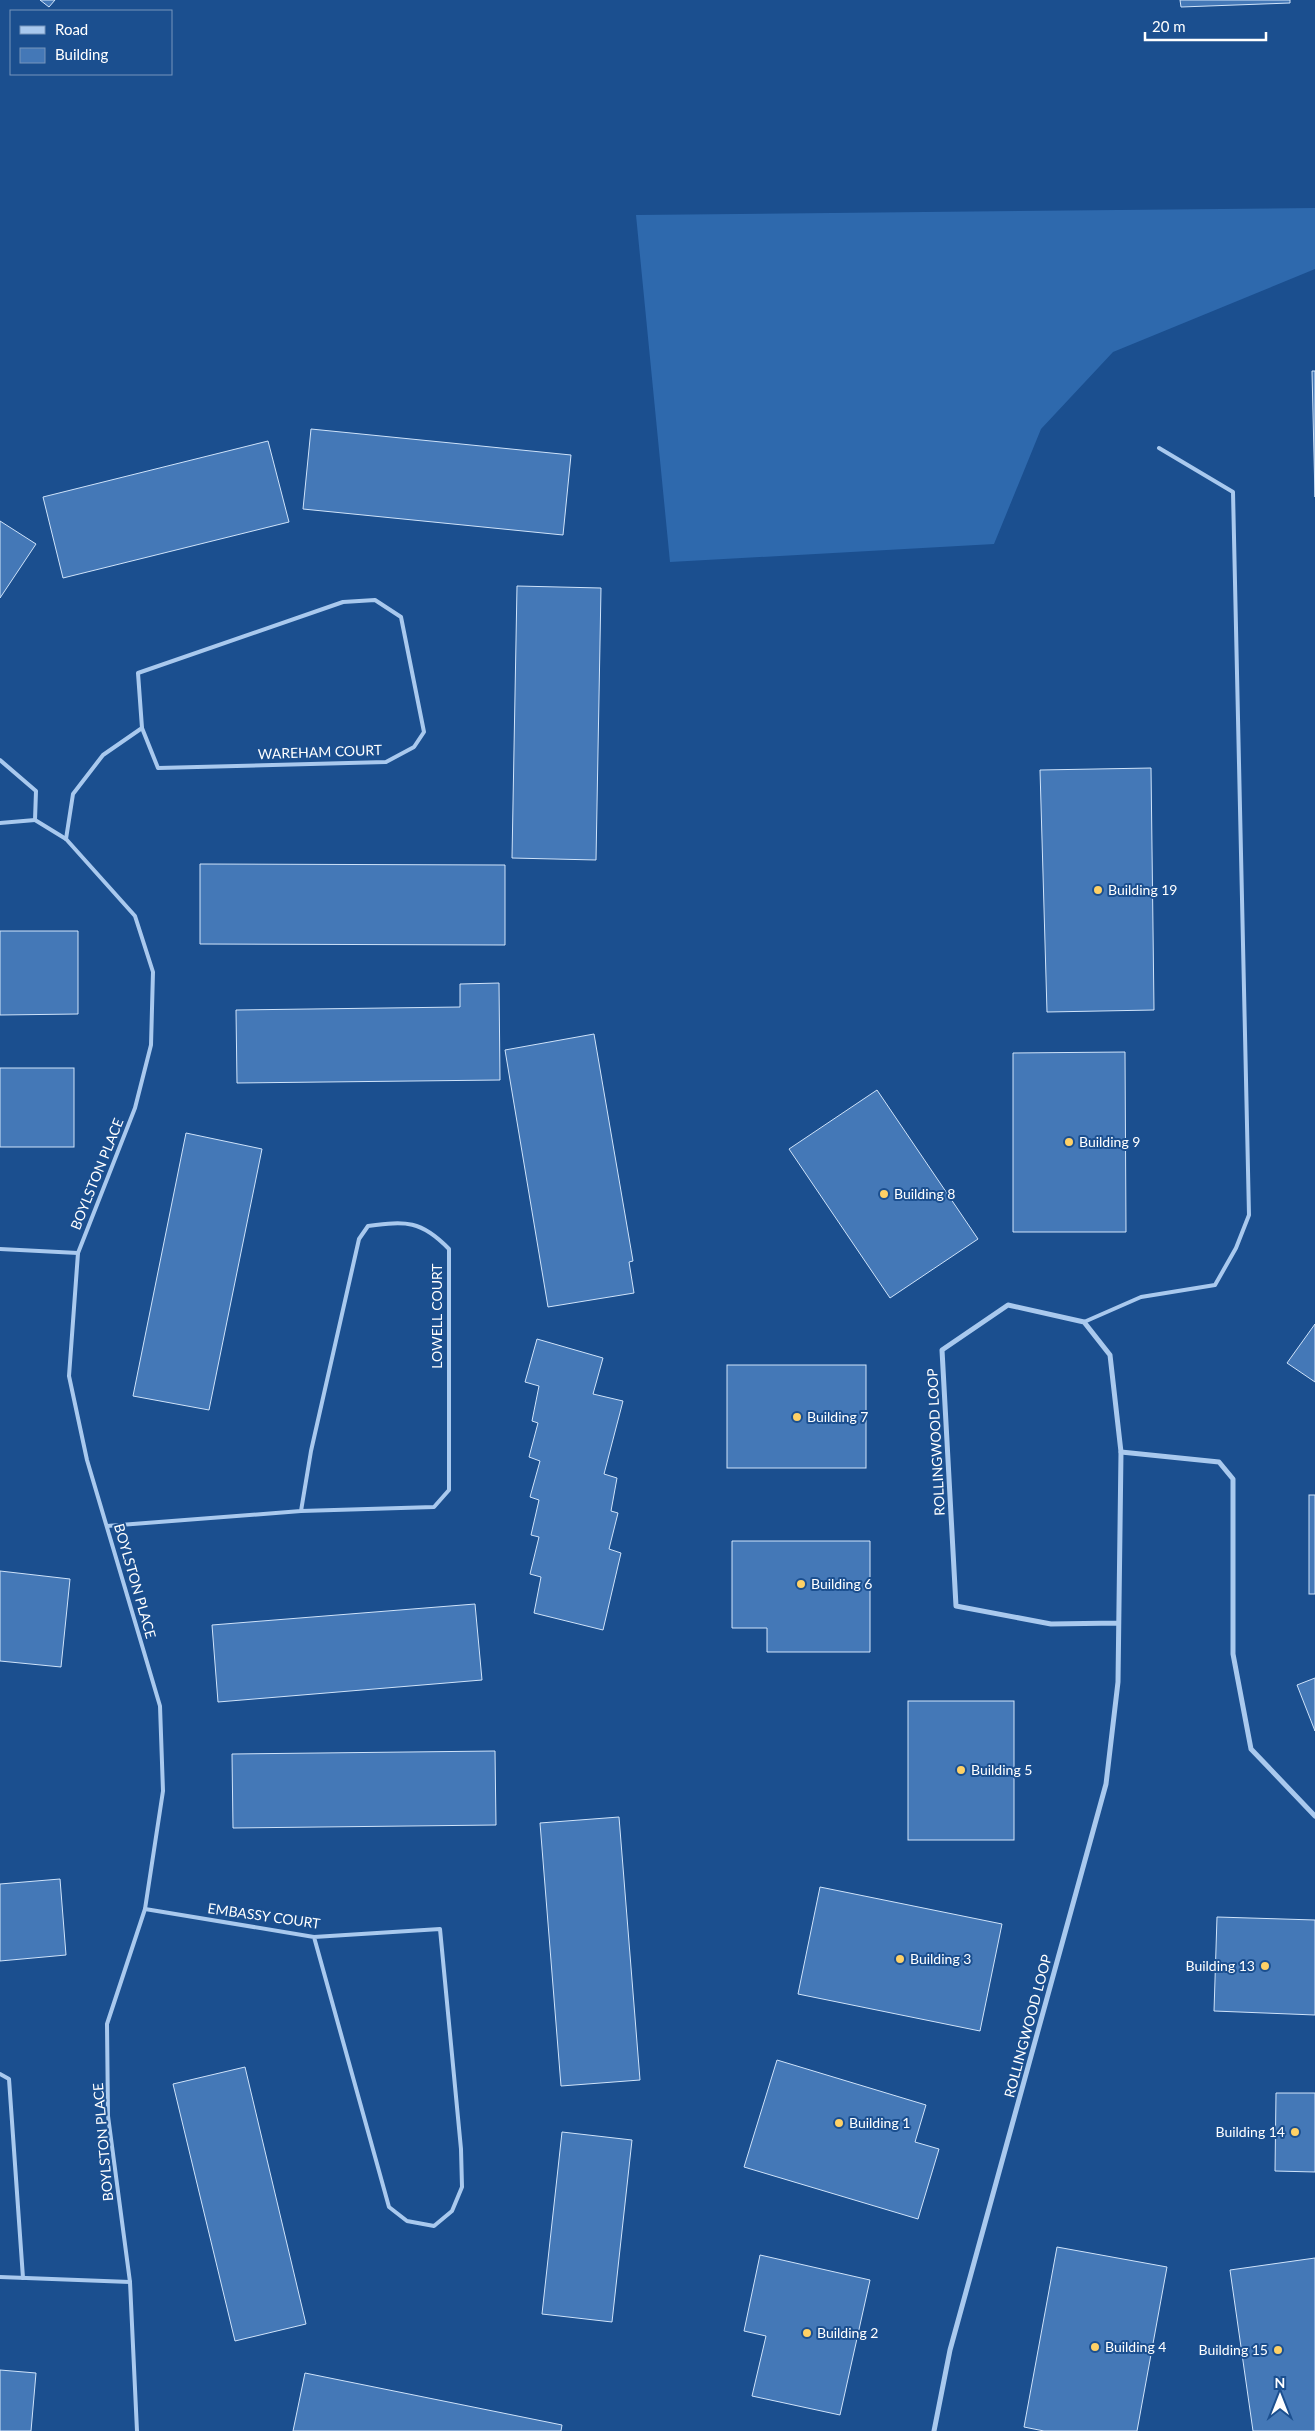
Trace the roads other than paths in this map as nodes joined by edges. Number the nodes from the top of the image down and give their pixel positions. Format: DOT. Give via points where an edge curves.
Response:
graph roads {
  1 [pos="1160,448"];
  2 [pos="142,728"];
  3 [pos="0,760"];
  4 [pos="35,820"];
  5 [pos="0,823"];
  6 [pos="66,838"];
  7 [pos="0,1249"];
  8 [pos="78,1253"];
  9 [pos="1084,1322"];
  10 [pos="1121,1452"];
  11 [pos="301,1511"];
  12 [pos="107,1526"];
  13 [pos="1118,1623"];
  14 [pos="1315,1816"];
  15 [pos="145,1909"];
  16 [pos="314,1937"];
  17 [pos="0,2074"];
  18 [pos="0,2277"];
  19 [pos="23,2278"];
  20 [pos="130,2282"];
  21 [pos="137,2431"];
  22 [pos="934,2431"];
  1 -- 9 [label="lane" via="1233,492 1248,1215 1236,1248 1215,1285 1141,1297"];
  2 -- 2 [label="lane, WAREHAM COURT" via="138,673 343,602 375,600 402,616 424,732 414,747 386,762 158,768"];
  2 -- 6 [label="lane" via="103,755 73,794"];
  3 -- 4 [label="lane" via="36,791"];
  4 -- 5 [label="lane"];
  4 -- 6 [label="lane, BOYLSTON PLACE"];
  6 -- 8 [label="lane, BOYLSTON PLACE" via="136,916 153,972 151,1045 136,1108"];
  7 -- 8 [label="lane"];
  8 -- 12 [label="lane, BOYLSTON PLACE" via="69,1376 87,1460"];
  9 -- 10 [label="street, ROLLINGWOOD LOOP" via="1110,1355"];
  9 -- 13 [label="street, ROLLINGWOOD LOOP" via="1008,1305 942,1350 956,1606 1052,1624"];
  10 -- 13 [label="street, ROLLINGWOOD LOOP"];
  10 -- 14 [label="street" via="1219,1462 1233,1479 1233,1654 1251,1749"];
  11 -- 11 [label="lane, LOWELL COURT" via="311,1451 359,1239 368,1226 402,1222 433,1233 449,1249 449,1490 434,1507"];
  11 -- 12 [label="lane, LOWELL COURT"];
  12 -- 15 [label="lane, BOYLSTON PLACE" via="160,1706 163,1791"];
  13 -- 22 [label="street, ROLLINGWOOD LOOP" via="1118,1682 1106,1784 950,2350"];
  15 -- 16 [label="lane, EMBASSY COURT"];
  15 -- 20 [label="lane, BOYLSTON PLACE" via="106,2024 108,2116"];
  16 -- 16 [label="lane, EMBASSY COURT" via="440,1929 462,2187 452,2211 434,2226 407,2221 389,2207"];
  17 -- 19 [label="lane" via="9,2079"];
  18 -- 19 [label="lane"];
  19 -- 20 [label="lane"];
  20 -- 21 [label="lane, BOYLSTON PLACE"];
}
